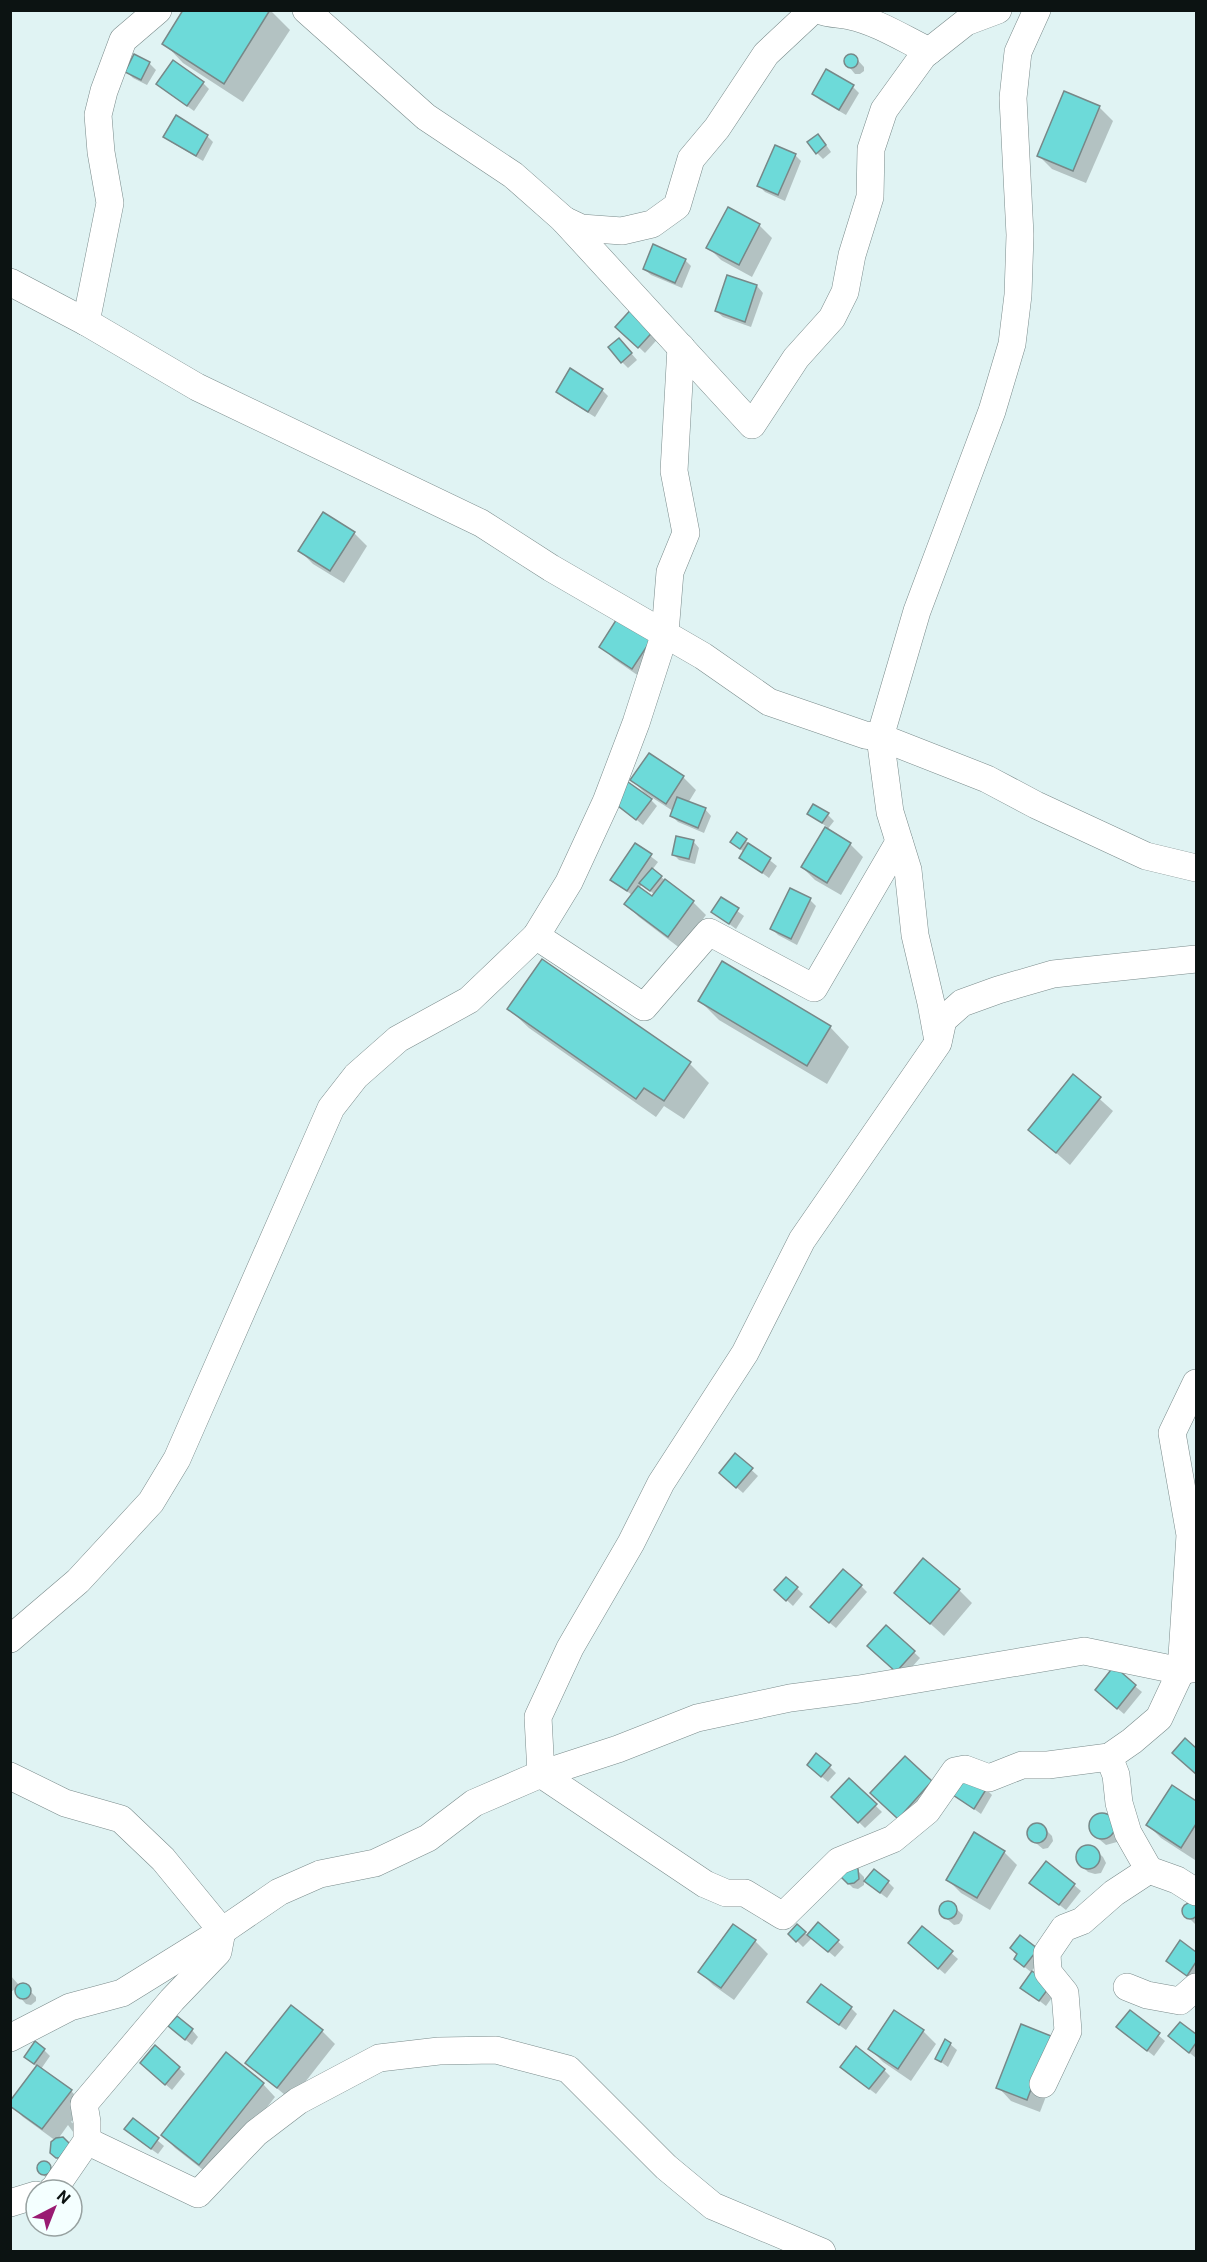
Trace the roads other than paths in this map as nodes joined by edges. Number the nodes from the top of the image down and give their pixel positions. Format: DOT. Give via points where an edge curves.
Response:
graph roads {
  1 [pos="158,10"];
  2 [pos="306,10"];
  3 [pos="813,10"];
  4 [pos="818,10"];
  5 [pos="998,10"];
  6 [pos="1037,10"];
  7 [pos="929,51"];
  8 [pos="563,219"];
  9 [pos="10,282"];
  10 [pos="86,322"];
  11 [pos="681,347"];
  12 [pos="665,633"];
  13 [pos="879,737"];
  14 [pos="899,842"];
  15 [pos="1197,868"];
  16 [pos="536,936"];
  17 [pos="1197,959"];
  18 [pos="938,1043"];
  19 [pos="1197,1383"];
  20 [pos="10,1639"];
  21 [pos="1189,1669"];
  22 [pos="1109,1757"];
  23 [pos="541,1774"];
  24 [pos="10,1776"];
  25 [pos="1149,1870"];
  26 [pos="1197,1892"];
  27 [pos="222,1931"];
  28 [pos="1126,1987"];
  29 [pos="1197,1987"];
  30 [pos="10,2038"];
  31 [pos="1043,2084"];
  32 [pos="87,2141"];
  33 [pos="62,2178"];
  34 [pos="822,2252"];
  1 -- 10 [label="street" via="123,40 98,115 110,203"];
  2 -- 8 [label="street" via="426,117 513,175"];
  3 -- 8 [label="street" via="766,54 717,128 691,159 677,206 652,224 622,231 581,228"];
  4 -- 7 [label="street" via="832,16 850,16"];
  5 -- 7 [label="street" via="966,22"];
  6 -- 13 [label="street" via="1018,52 1013,98 1020,234 1012,344 992,411 917,611"];
  7 -- 11 [label="street" via="884,110 871,149 870,197 837,309 795,358 752,425"];
  8 -- 11 [label="street"];
  9 -- 10 [label="street"];
  10 -- 12 [label="street" via="197,387 481,523"];
  11 -- 12 [label="street" via="674,471 686,533 670,572"];
  12 -- 13 [label="street" via="769,702"];
  12 -- 16 [label="street" via="606,802 569,882"];
  13 -- 14 [label="street" via="890,812"];
  13 -- 15 [label="street" via="987,779 1146,856"];
  14 -- 16 [label="street" via="814,988 709,932 644,1007"];
  14 -- 18 [label="street" via="908,870 915,934"];
  16 -- 20 [label="street" via="469,1000 398,1039 356,1076 331,1108 177,1459 152,1502 78,1581"];
  17 -- 18 [label="street" via="1053,974 998,990 962,1003 943,1020"];
  18 -- 23 [label="street" via="802,1240 745,1353 661,1483 570,1648 538,1717"];
  19 -- 21 [label="street" via="1172,1433 1190,1535"];
  21 -- 22 [label="street" via="1159,1718"];
  21 -- 23 [label="street" via="1084,1651 790,1698 697,1718"];
  22 -- 23 [label="street" via="1022,1765 989,1778 965,1769 955,1771 927,1811 893,1839 839,1860 783,1916 745,1893 726,1893 705,1884"];
  22 -- 25 [label="street" via="1128,1833"];
  23 -- 27 [label="street" via="474,1803 428,1838 375,1863 320,1874 279,1892"];
  24 -- 27 [label="street" via="65,1803 121,1819 163,1859"];
  25 -- 26 [label="street"];
  25 -- 31 [label="street" via="1082,1921 1064,1928 1047,1953 1048,1972 1065,1993 1068,2031"];
  27 -- 30 [label="street" via="122,1993 70,2007"];
  27 -- 32 [label="street" via="218,1952 84,2104"];
  28 -- 29 [label="street" via="1179,2001"];
  32 -- 33 [label="street"];
  32 -- 34 [label="street" via="198,2194 256,2133 298,2101 380,2058 496,2050 568,2068 666,2167 713,2206"];
}
